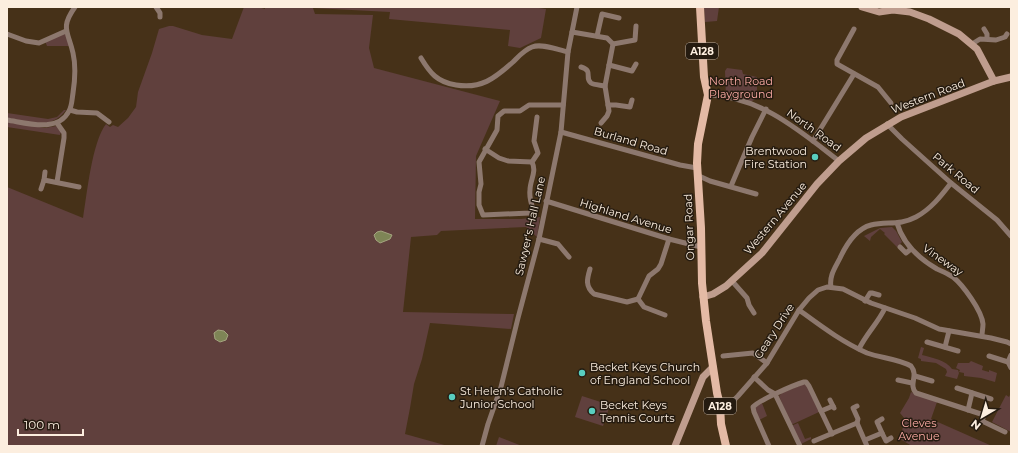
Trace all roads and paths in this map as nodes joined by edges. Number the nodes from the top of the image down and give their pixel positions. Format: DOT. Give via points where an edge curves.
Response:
graph roads {
  1 [pos="75,7"];
  2 [pos="156,7"];
  3 [pos="577,7"];
  4 [pos="700,7"];
  5 [pos="862,7"];
  6 [pos="160,17"];
  7 [pos="618,18"];
  8 [pos="636,26"];
  9 [pos="854,29"];
  10 [pos="984,29"];
  11 [pos="66,31"];
  12 [pos="572,32"];
  13 [pos="7,34"];
  14 [pos="1007,34"];
  15 [pos="597,36"];
  16 [pos="987,38"];
  17 [pos="613,44"];
  18 [pos="972,44"];
  19 [pos="568,52"];
  20 [pos="421,58"];
  21 [pos="636,64"];
  22 [pos="608,65"];
  23 [pos="581,67"];
  24 [pos="854,74"];
  25 [pos="1011,77"];
  26 [pos="994,81"];
  27 [pos="605,86"];
  28 [pos="708,95"];
  29 [pos="632,100"];
  30 [pos="891,103"];
  31 [pos="563,105"];
  32 [pos="608,105"];
  33 [pos="766,109"];
  34 [pos="70,110"];
  35 [pos="537,117"];
  36 [pos="7,120"];
  37 [pos="109,122"];
  38 [pos="57,123"];
  39 [pos="601,124"];
  40 [pos="887,124"];
  41 [pos="561,132"];
  42 [pos="813,141"];
  43 [pos="485,149"];
  44 [pos="839,160"];
  45 [pos="532,162"];
  46 [pos="45,172"];
  47 [pos="697,172"];
  48 [pos="44,180"];
  49 [pos="57,182"];
  50 [pos="951,183"];
  51 [pos="731,186"];
  52 [pos="79,187"];
  53 [pos="41,189"];
  54 [pos="756,194"];
  55 [pos="546,201"];
  56 [pos="897,224"];
  57 [pos="1011,236"];
  58 [pos="539,239"];
  59 [pos="669,239"];
  60 [pos="701,247"];
  61 [pos="900,247"];
  62 [pos="911,249"];
  63 [pos="569,258"];
  64 [pos="590,269"];
  65 [pos="732,281"];
  66 [pos="831,287"];
  67 [pos="879,295"];
  68 [pos="703,297"];
  69 [pos="638,299"];
  70 [pos="865,301"];
  71 [pos="885,308"];
  72 [pos="799,310"];
  73 [pos="754,313"];
  74 [pos="665,315"];
  75 [pos="948,331"];
  76 [pos="982,336"];
  77 [pos="927,342"];
  78 [pos="1011,344"];
  79 [pos="945,348"];
  80 [pos="859,349"];
  81 [pos="958,352"];
  82 [pos="1011,355"];
  83 [pos="723,356"];
  84 [pos="989,356"];
  85 [pos="1008,362"];
  86 [pos="767,363"];
  87 [pos="713,367"];
  88 [pos="1011,368"];
  89 [pos="915,376"];
  90 [pos="754,377"];
  91 [pos="898,380"];
  92 [pos="932,381"];
  93 [pos="912,383"];
  94 [pos="957,388"];
  95 [pos="972,393"];
  96 [pos="775,394"];
  97 [pos="991,399"];
  98 [pos="830,400"];
  99 [pos="720,404"];
  100 [pos="858,406"];
  101 [pos="968,410"];
  102 [pos="821,411"];
  103 [pos="882,419"];
  104 [pos="857,423"];
  105 [pos="1005,432"];
  106 [pos="882,433"];
  107 [pos="832,434"];
  108 [pos="891,438"];
  109 [pos="865,440"];
  110 [pos="814,441"];
  111 [pos="482,446"];
  112 [pos="675,446"];
  113 [pos="726,446"];
  114 [pos="769,446"];
  115 [pos="800,446"];
  116 [pos="867,446"];
  1 -- 11 [label="street" via="67,21"];
  2 -- 6 [label="street"];
  3 -- 12 [label="street, Sawyer's Hall Lane"];
  4 -- 28 [label="main road, Ongar Road / A128" via="704,77"];
  5 -- 18 [label="street" via="879,12 910,12 959,34"];
  7 -- 15 [label="street" via="602,14"];
  8 -- 17 [label="street" via="635,40"];
  9 -- 24 [label="street" via="836,62"];
  10 -- 16 [label="street"];
  11 -- 13 [label="street" via="39,43"];
  11 -- 34 [label="street" via="73,54 75,75"];
  12 -- 15 [label="street"];
  12 -- 19 [label="street, Sawyer's Hall Lane"];
  14 -- 16 [label="street" via="1005,38 996,40"];
  15 -- 17 [label="street" via="607,38"];
  16 -- 18 [label="street"];
  17 -- 22 [label="street"];
  18 -- 26 [label="street" via="981,55"];
  19 -- 20 [label="street" via="533,46 523,51 498,74 472,87 438,79 429,72"];
  19 -- 31 [label="street, Sawyer's Hall Lane"];
  21 -- 22 [label="street" via="632,71"];
  22 -- 27 [label="street"];
  23 -- 27 [label="street" via="589,73 590,82"];
  24 -- 30 [label="street" via="878,87"];
  24 -- 42 [label="street"];
  25 -- 26 [label="street, Western Road"];
  26 -- 40 [label="street, Western Road"];
  27 -- 32 [label="street"];
  28 -- 33 [label="street, North Road" via="735,98"];
  28 -- 47 [label="main road, Ongar Road / A128" via="698,144"];
  29 -- 32 [label="street" via="630,108 616,104"];
  31 -- 41 [label="street, Sawyer's Hall Lane"];
  31 -- 43 [label="street" via="529,105 520,111 504,111 498,116 497,130"];
  32 -- 39 [label="street" via="608,116"];
  33 -- 42 [label="street, North Road"];
  33 -- 51 [label="street"];
  34 -- 37 [label="street" via="97,113 102,121"];
  34 -- 38 [label="street" via="62,121"];
  35 -- 45 [label="street" via="534,141 538,153"];
  36 -- 38 [label="street" via="47,125"];
  38 -- 49 [label="street" via="64,133 64,138"];
  40 -- 44 [label="street, Western Road"];
  40 -- 50 [label="street, Park Road"];
  41 -- 47 [label="street, Burland Road"];
  41 -- 55 [label="street, Sawyer's Hall Lane"];
  42 -- 44 [label="street, North Road"];
  43 -- 45 [label="street" via="508,161"];
  43 -- 45 [label="street" via="479,162 479,205 483,215 530,213 533,209 530,197 534,172"];
  44 -- 65 [label="street, Western Avenue" via="765,249"];
  46 -- 48 [label="street"];
  47 -- 51 [label="street, Burland Road" via="710,181"];
  47 -- 60 [label="main road, Ongar Road / A128"];
  48 -- 49 [label="street"];
  48 -- 53 [label="street"];
  49 -- 52 [label="street"];
  50 -- 56 [label="street" via="929,209"];
  50 -- 57 [label="street, Park Road" via="997,220"];
  51 -- 54 [label="street, Burland Road"];
  55 -- 58 [label="street, Sawyer's Hall Lane"];
  55 -- 59 [label="street, Highland Avenue"];
  56 -- 62 [label="street, Vineway" via="902,238"];
  56 -- 66 [label="street" via="871,225 854,237 831,276"];
  58 -- 63 [label="street" via="558,244"];
  58 -- 111 [label="street, Sawyer's Hall Lane" via="501,387"];
  59 -- 60 [label="street, Highland Avenue"];
  59 -- 69 [label="street" via="661,264 649,276"];
  60 -- 68 [label="main road, Ongar Road / A128"];
  61 -- 62 [label="street" via="906,253"];
  62 -- 76 [label="street, Vineway" via="928,263 953,277 962,287 980,314 983,324"];
  64 -- 69 [label="street" via="587,284 594,294 627,302"];
  65 -- 68 [label="street, Western Avenue" via="716,293"];
  65 -- 73 [label="street" via="747,298"];
  66 -- 70 [label="street"];
  66 -- 72 [label="street, Geary Drive" via="822,288 814,293"];
  67 -- 70 [label="street" via="870,293"];
  68 -- 87 [label="main road, Ongar Road / A128"];
  69 -- 74 [label="street" via="644,307"];
  70 -- 71 [label="street"];
  71 -- 75 [label="street"];
  71 -- 80 [label="street"];
  72 -- 80 [label="street" via="837,338"];
  72 -- 86 [label="street, Geary Drive"];
  75 -- 76 [label="street"];
  75 -- 79 [label="street"];
  76 -- 78 [label="street"];
  77 -- 79 [label="street"];
  79 -- 81 [label="street"];
  80 -- 89 [label="street" via="875,356 900,360 913,368"];
  82 -- 85 [label="street"];
  83 -- 86 [label="street" via="753,353"];
  84 -- 85 [label="street"];
  85 -- 88 [label="street"];
  86 -- 90 [label="street, Geary Drive"];
  87 -- 99 [label="main road, Ongar Road / A128"];
  87 -- 112 [label="street" via="703,377"];
  89 -- 92 [label="street"];
  89 -- 93 [label="street"];
  90 -- 96 [label="street"];
  90 -- 99 [label="street, Geary Drive" via="734,400"];
  91 -- 93 [label="street"];
  93 -- 101 [label="street" via="916,393"];
  94 -- 95 [label="street"];
  95 -- 97 [label="street"];
  95 -- 101 [label="street"];
  96 -- 102 [label="street" via="806,382"];
  96 -- 114 [label="street" via="753,407"];
  96 -- 115 [label="street"];
  98 -- 102 [label="street" via="834,408"];
  99 -- 113 [label="main road, Ongar Road / A128"];
  100 -- 104 [label="street" via="853,408"];
  101 -- 105 [label="street" via="984,415 982,421"];
  102 -- 107 [label="street"];
  103 -- 106 [label="street" via="877,422"];
  104 -- 107 [label="street"];
  104 -- 109 [label="street"];
  106 -- 108 [label="street" via="886,441"];
  106 -- 109 [label="street"];
  107 -- 110 [label="street"];
  109 -- 116 [label="street"];
}
